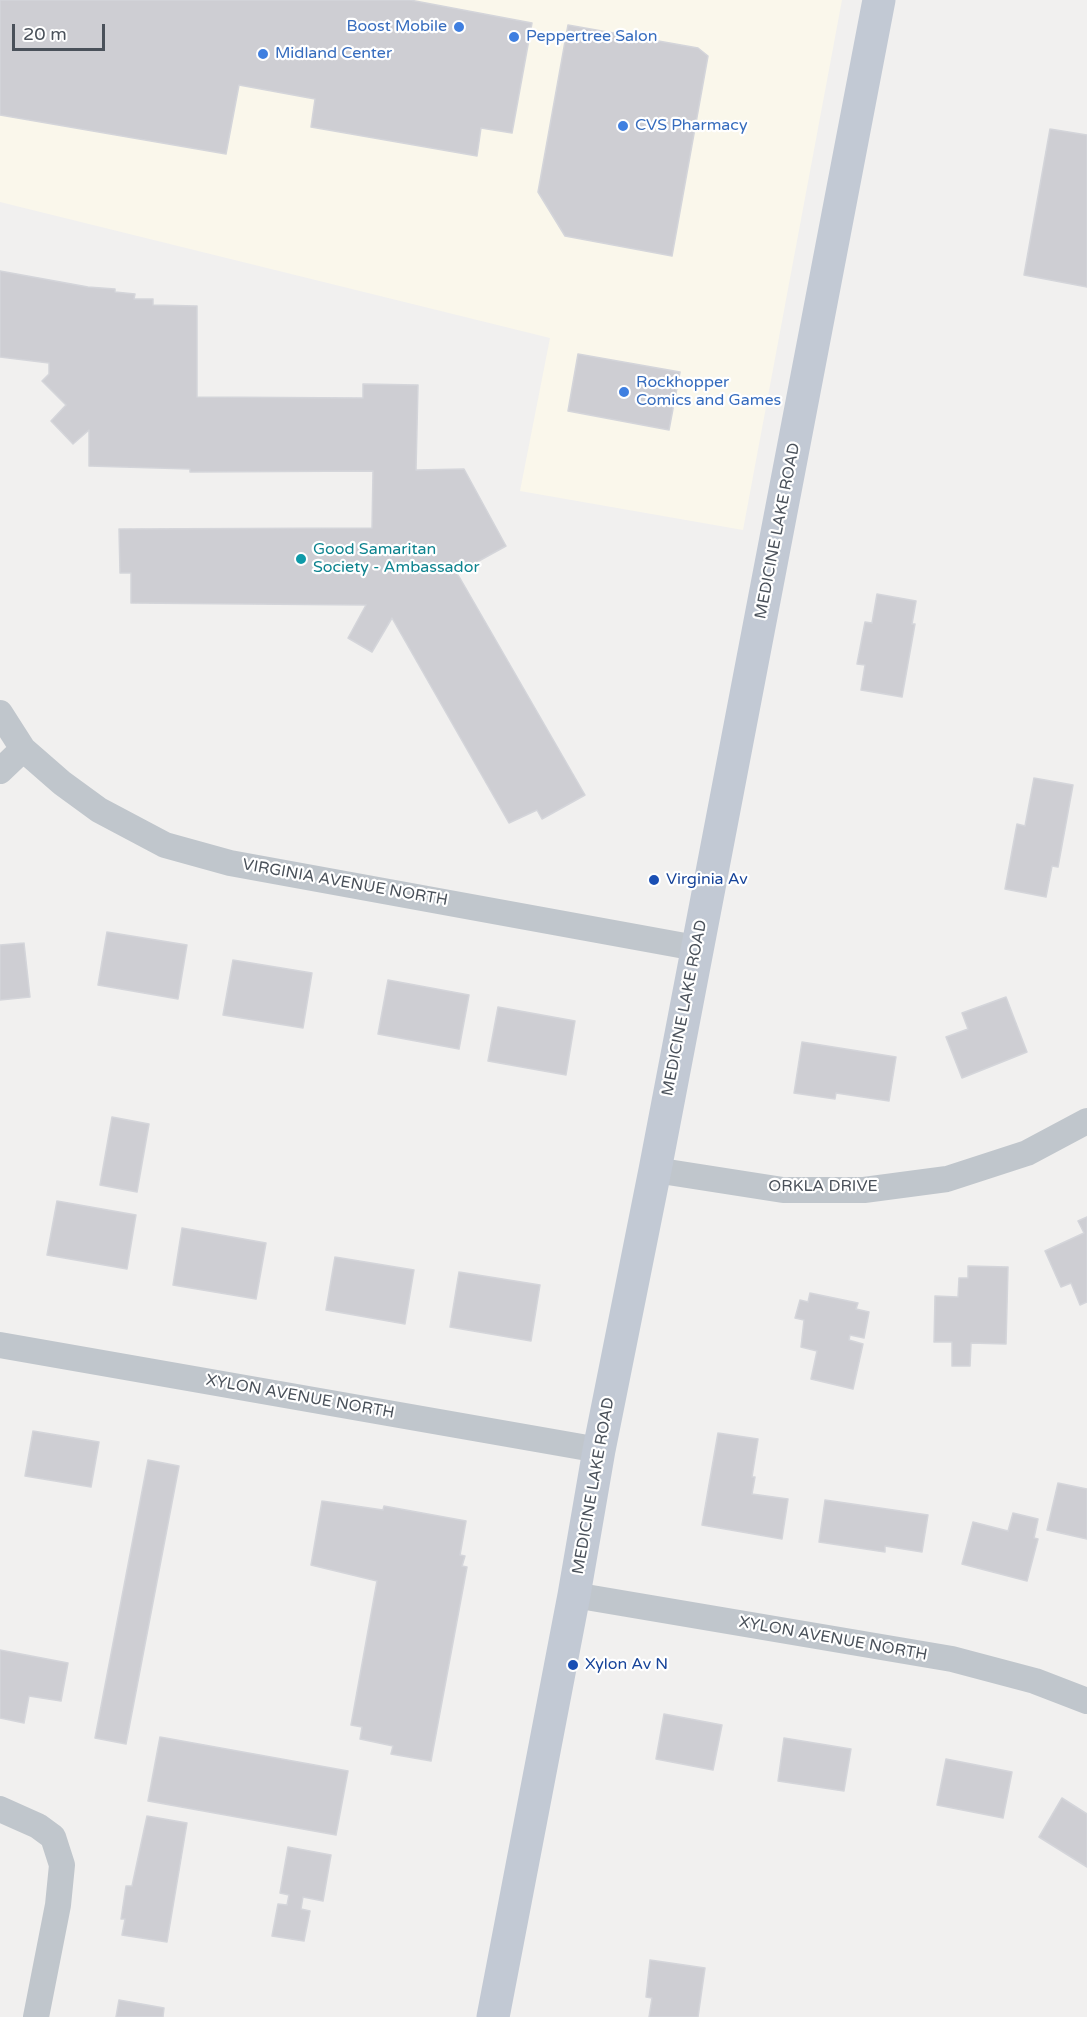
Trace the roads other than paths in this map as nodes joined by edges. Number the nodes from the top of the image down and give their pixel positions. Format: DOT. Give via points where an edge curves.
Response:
graph roads {
  1 [pos="879,0"];
  2 [pos="0,713"];
  3 [pos="23,749"];
  4 [pos="0,771"];
  5 [pos="696,948"];
  6 [pos="1087,1121"];
  7 [pos="655,1170"];
  8 [pos="0,1346"];
  9 [pos="599,1450"];
  10 [pos="574,1595"];
  11 [pos="1087,1701"];
  12 [pos="0,1809"];
  13 [pos="36,2017"];
  14 [pos="493,2017"];
  1 -- 5 [label="street, MEDICINE LAKE ROAD"];
  2 -- 3 [label="street, VIRGINIA AVENUE NORTH"];
  3 -- 4 [label="street"];
  3 -- 5 [label="street, VIRGINIA AVENUE NORTH" via="99,810 165,845 230,863"];
  5 -- 7 [label="street, MEDICINE LAKE ROAD"];
  6 -- 7 [label="street, ORKLA DRIVE" via="1027,1153 947,1179 864,1190 783,1190"];
  7 -- 9 [label="street, MEDICINE LAKE ROAD"];
  8 -- 9 [label="street, XYLON AVENUE NORTH"];
  9 -- 10 [label="street, MEDICINE LAKE ROAD"];
  10 -- 11 [label="street, XYLON AVENUE NORTH" via="952,1659 1035,1681"];
  10 -- 14 [label="street, MEDICINE LAKE ROAD"];
  12 -- 13 [label="street" via="53,1837 62,1865"];
}
